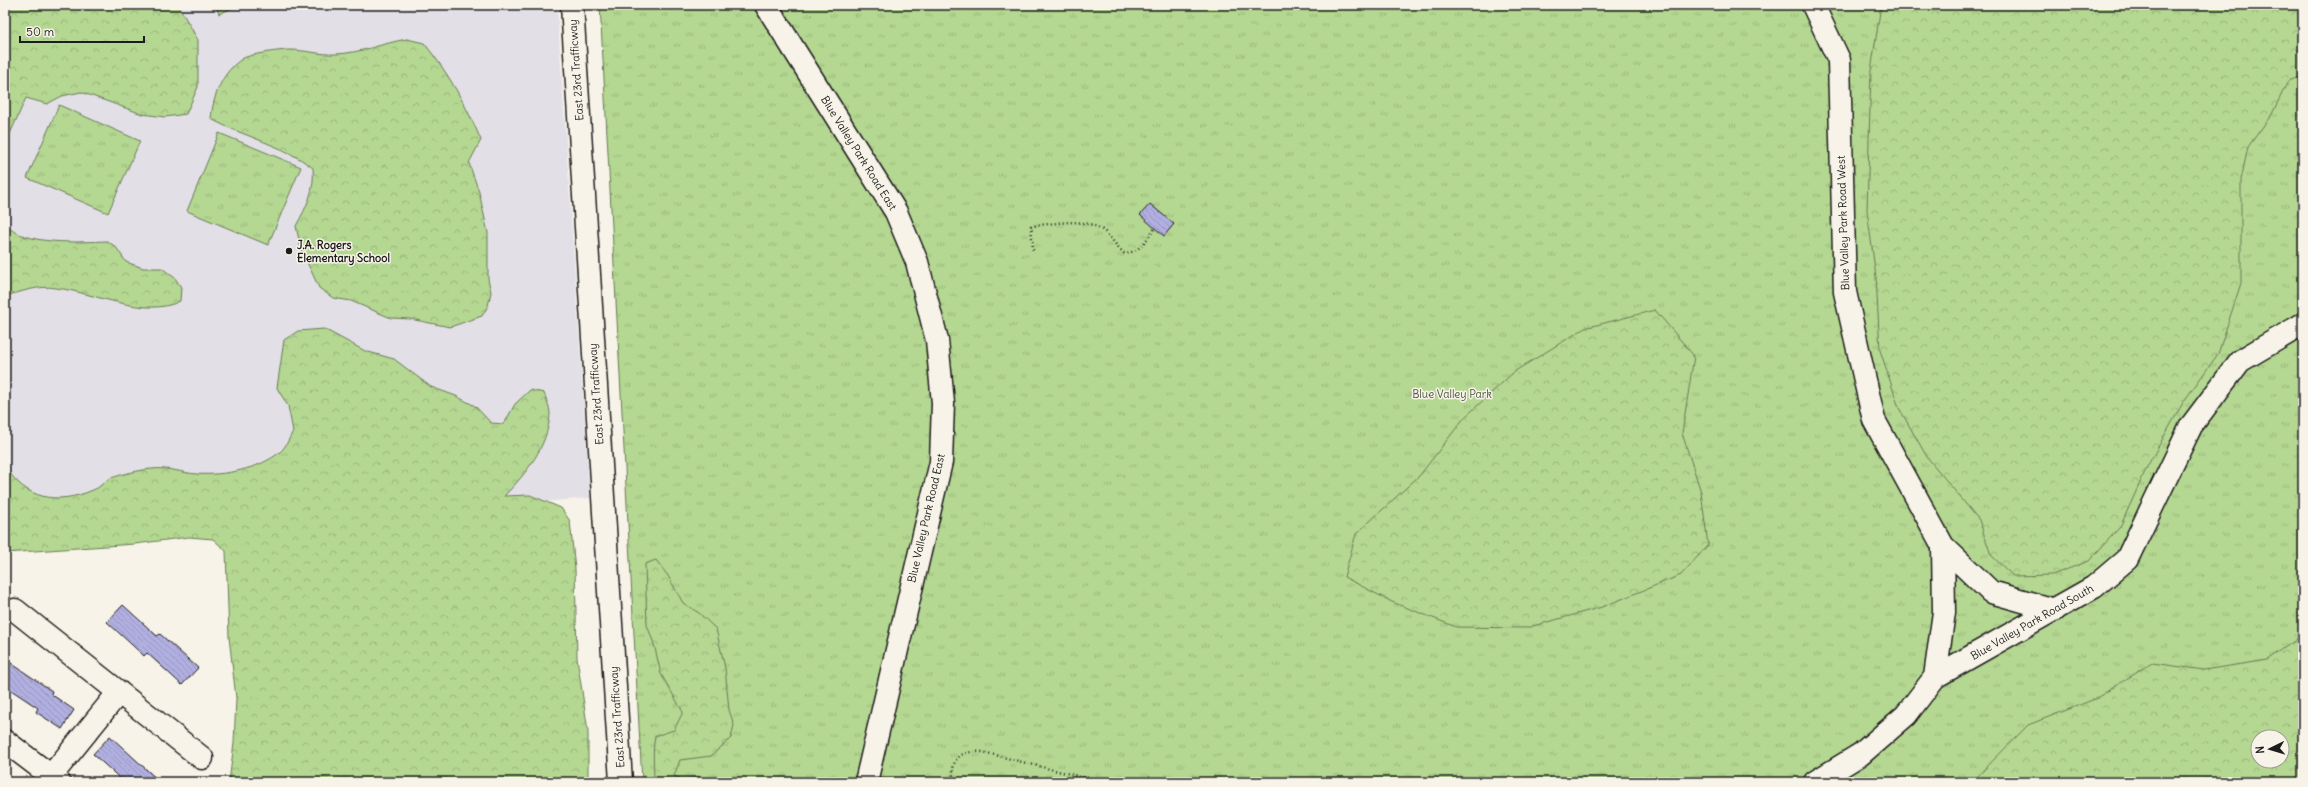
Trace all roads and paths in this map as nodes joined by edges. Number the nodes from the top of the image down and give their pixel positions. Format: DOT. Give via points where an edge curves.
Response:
graph roads {
  1 [pos="572,5"];
  2 [pos="766,5"];
  3 [pos="1813,5"];
  4 [pos="1155,228"];
  5 [pos="1033,250"];
  6 [pos="2303,324"];
  7 [pos="1943,546"];
  8 [pos="15,610"];
  9 [pos="2055,610"];
  10 [pos="1935,677"];
  11 [pos="119,692"];
  12 [pos="5,741"];
  13 [pos="202,758"];
  14 [pos="55,779"];
  15 [pos="621,782"];
  16 [pos="866,782"];
  17 [pos="958,782"];
  18 [pos="1101,782"];
  19 [pos="1815,782"];
  1 -- 15 [label="street, East 23rd Trafficway"];
  2 -- 16 [label="street, Blue Valley Park Road East" via="896,212 917,262 936,340 943,403 941,462"];
  3 -- 7 [label="street, Blue Valley Park Road West" via="1839,60 1845,292 1874,420"];
  4 -- 5 [label="path" via="1138,250 1124,253 1105,232 1093,225 1080,223 1031,226"];
  6 -- 9 [label="street, Blue Valley Park Road South" via="2240,361 2191,426 2127,559 2094,587"];
  7 -- 9 [label="street, Blue Valley Park Road West" via="1992,592"];
  7 -- 10 [label="street, Blue Valley Park Road West" via="1944,612"];
  8 -- 11 [label="street"];
  9 -- 10 [label="street, Blue Valley Park Road South"];
  10 -- 19 [label="street, Blue Valley Park Road South" via="1906,715 1862,754"];
  11 -- 13 [label="street"];
  11 -- 14 [label="street"];
  12 -- 14 [label="street"];
  17 -- 18 [label="path" via="953,775 954,760 960,754 973,751"];
}
